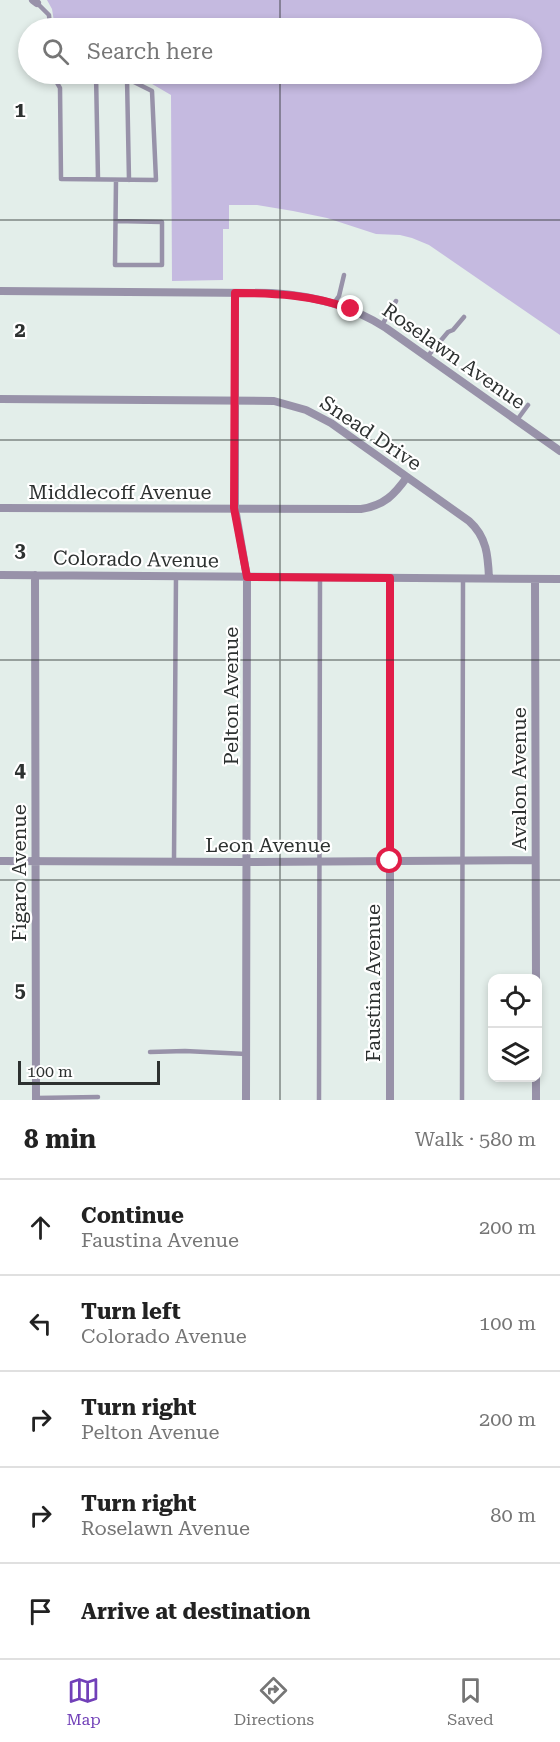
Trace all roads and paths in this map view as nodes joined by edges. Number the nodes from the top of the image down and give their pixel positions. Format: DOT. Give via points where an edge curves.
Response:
graph roads {
  1 [pos="35,1"];
  2 [pos="49,18"];
  3 [pos="58,84"];
  4 [pos="96,84"];
  5 [pos="127,84"];
  6 [pos="139,84"];
  7 [pos="98,179"];
  8 [pos="116,180"];
  9 [pos="129,180"];
  10 [pos="116,221"];
  11 [pos="344,275"];
  12 [pos="0,291"];
  13 [pos="235,293"];
  14 [pos="396,301"];
  15 [pos="334,303"];
  16 [pos="464,317"];
  17 [pos="382,325"];
  18 [pos="427,357"];
  19 [pos="0,399"];
  20 [pos="234,400"];
  21 [pos="528,405"];
  22 [pos="517,420"];
  23 [pos="560,451"];
  24 [pos="407,477"];
  25 [pos="0,508"];
  26 [pos="234,508"];
  27 [pos="0,575"];
  28 [pos="35,575"];
  29 [pos="176,575"];
  30 [pos="247,577"];
  31 [pos="320,578"];
  32 [pos="390,578"];
  33 [pos="463,579"];
  34 [pos="489,579"];
  35 [pos="535,579"];
  36 [pos="560,579"];
  37 [pos="462,860"];
  38 [pos="536,860"];
  39 [pos="0,861"];
  40 [pos="36,861"];
  41 [pos="174,861"];
  42 [pos="318,861"];
  43 [pos="390,861"];
  44 [pos="247,862"];
  45 [pos="536,974"];
  46 [pos="150,1052"];
  47 [pos="246,1054"];
  48 [pos="536,1082"];
  49 [pos="98,1097"];
  50 [pos="36,1099"];
  51 [pos="246,1100"];
  52 [pos="319,1100"];
  53 [pos="390,1100"];
  54 [pos="462,1100"];
  55 [pos="536,1100"];
  1 -- 2 [label="lane"];
  3 -- 7 [label="lane" via="62,179"];
  4 -- 7 [label="lane"];
  5 -- 9 [label="lane"];
  6 -- 9 [label="lane" via="152,91 156,180"];
  7 -- 8 [label="lane"];
  8 -- 9 [label="lane"];
  8 -- 10 [label="lane"];
  10 -- 10 [label="lane" via="115,264 162,265 162,222"];
  11 -- 15 [label="lane"];
  12 -- 13 [label="street, Roselawn Avenue"];
  13 -- 15 [label="street, Roselawn Avenue" via="294,295"];
  13 -- 20 [label="street, Pelton Avenue"];
  14 -- 17 [label="lane"];
  15 -- 17 [label="street, Roselawn Avenue"];
  16 -- 18 [label="lane"];
  17 -- 18 [label="street, Roselawn Avenue"];
  18 -- 22 [label="street, Roselawn Avenue"];
  19 -- 20 [label="street, Snead Drive"];
  20 -- 24 [label="street, Snead Drive" via="274,401 306,410"];
  20 -- 26 [label="street, Pelton Avenue"];
  21 -- 22 [label="lane"];
  22 -- 23 [label="street, Roselawn Avenue"];
  24 -- 26 [label="street, Middlecoff Avenue" via="396,493 369,508"];
  24 -- 34 [label="street, Snead Drive" via="477,528 486,544"];
  25 -- 26 [label="street, Middlecoff Avenue"];
  26 -- 30 [label="street, Pelton Avenue"];
  27 -- 28 [label="street, Colorado Avenue"];
  28 -- 29 [label="street, Colorado Avenue"];
  28 -- 40 [label="street, Figaro Avenue"];
  29 -- 30 [label="street, Colorado Avenue"];
  29 -- 41 [label="lane"];
  30 -- 31 [label="street, Colorado Avenue"];
  30 -- 44 [label="street, Pelton Avenue"];
  31 -- 32 [label="street, Colorado Avenue"];
  31 -- 42 [label="lane"];
  32 -- 33 [label="street, Colorado Avenue"];
  32 -- 43 [label="street, Faustina Avenue"];
  33 -- 34 [label="street, Colorado Avenue"];
  33 -- 37 [label="lane"];
  34 -- 35 [label="street, Colorado Avenue"];
  35 -- 36 [label="street, Colorado Avenue"];
  35 -- 38 [label="street, Avalon Avenue"];
  37 -- 38 [label="street, Leon Avenue"];
  37 -- 43 [label="street, Leon Avenue"];
  37 -- 54 [label="lane"];
  38 -- 45 [label="street, Avalon Avenue"];
  39 -- 40 [label="street, Leon Avenue"];
  40 -- 41 [label="street, Leon Avenue"];
  40 -- 50 [label="street, Figaro Avenue"];
  41 -- 44 [label="street, Leon Avenue"];
  42 -- 43 [label="street, Leon Avenue"];
  42 -- 44 [label="street, Leon Avenue"];
  42 -- 52 [label="lane"];
  43 -- 53 [label="street, Faustina Avenue"];
  44 -- 47 [label="street, Pelton Avenue"];
  46 -- 47 [label="lane"];
  47 -- 51 [label="street, Pelton Avenue"];
  48 -- 55 [label="street"];
  49 -- 50 [label="lane"];
}
